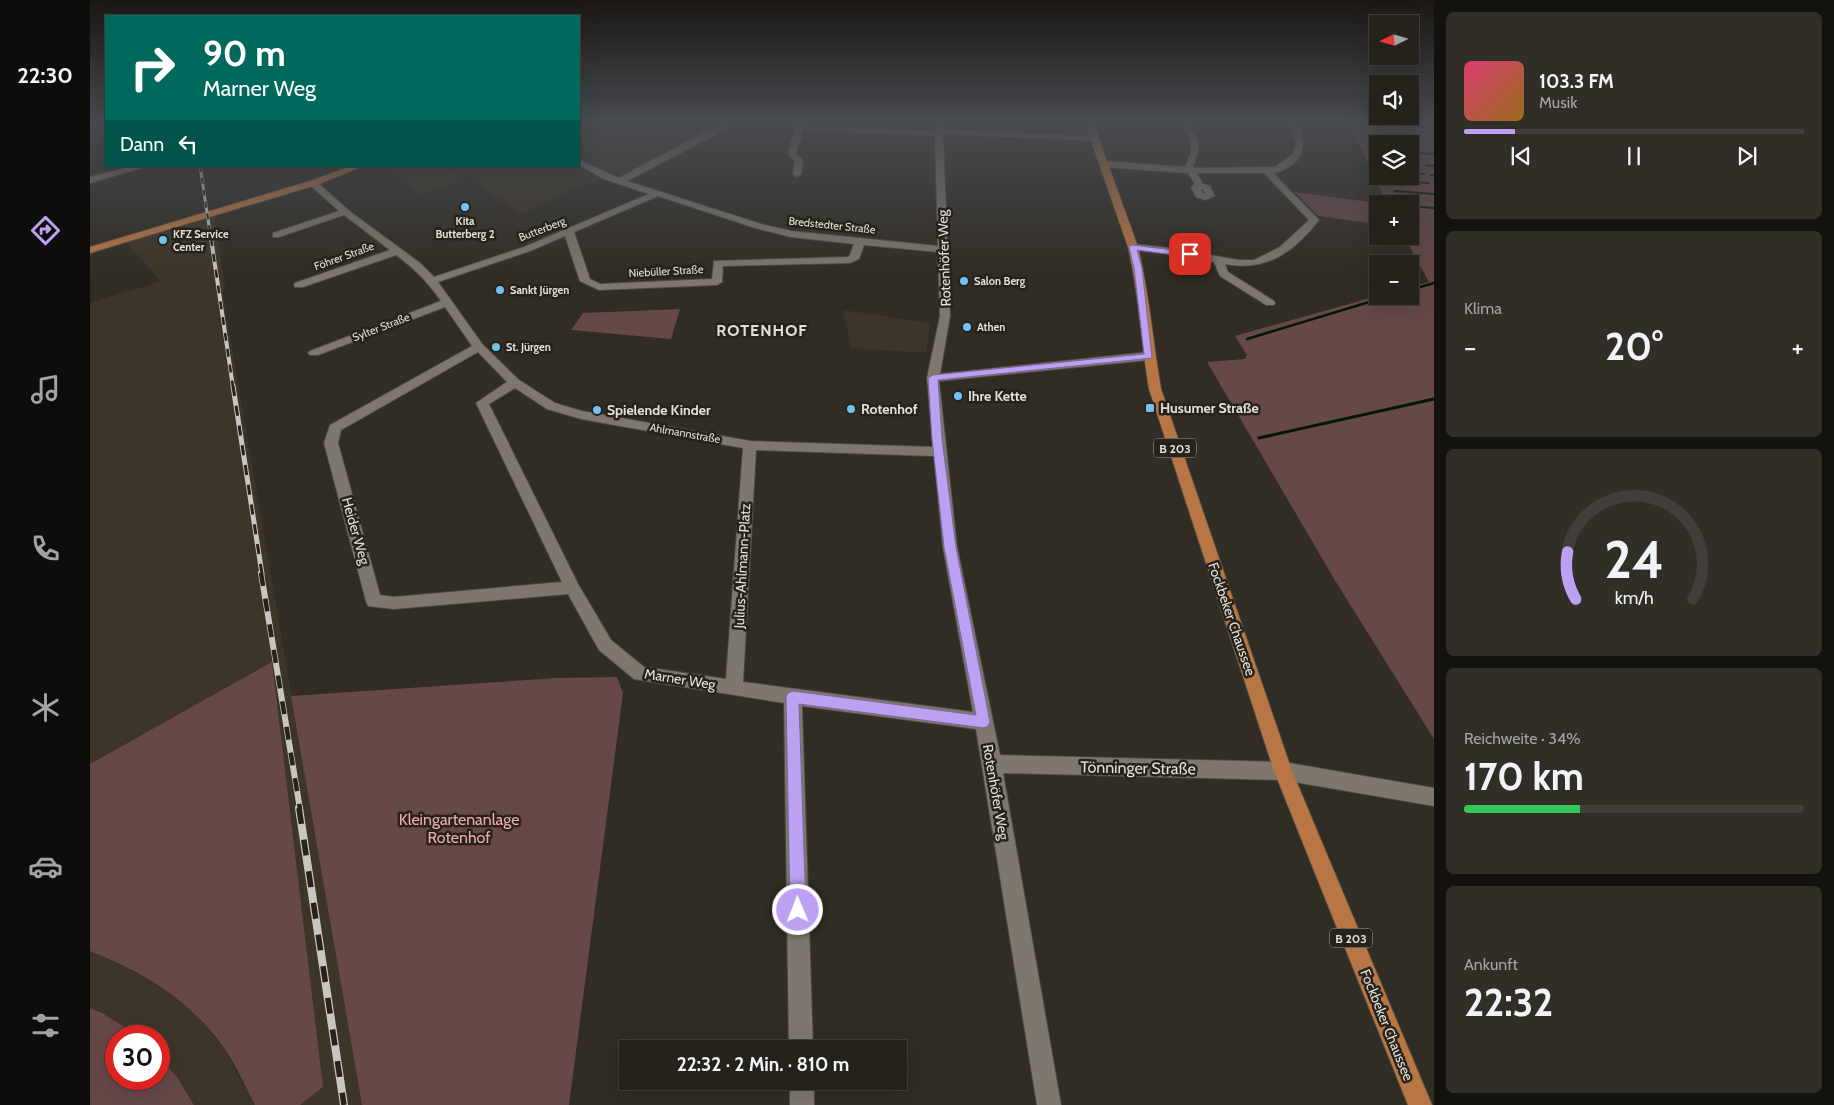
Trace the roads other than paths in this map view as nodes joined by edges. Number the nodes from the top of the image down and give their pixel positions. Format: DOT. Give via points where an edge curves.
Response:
graph roads {
  1 [pos="1267,171"];
  2 [pos="123,172"];
  3 [pos="346,172"];
  4 [pos="596,172"];
  5 [pos="638,172"];
  6 [pos="941,172"];
  7 [pos="1107,172"];
  8 [pos="1191,172"];
  9 [pos="90,180"];
  10 [pos="620,181"];
  11 [pos="314,184"];
  12 [pos="1200,186"];
  13 [pos="658,193"];
  14 [pos="345,212"];
  15 [pos="569,232"];
  16 [pos="276,235"];
  17 [pos="860,241"];
  18 [pos="1132,247"];
  19 [pos="90,250"];
  20 [pos="944,250"];
  21 [pos="397,251"];
  22 [pos="1218,260"];
  23 [pos="432,281"];
  24 [pos="299,285"];
  25 [pos="448,302"];
  26 [pos="1270,303"];
  27 [pos="479,347"];
  28 [pos="314,353"];
  29 [pos="1149,356"];
  30 [pos="933,378"];
  31 [pos="515,383"];
  32 [pos="750,445"];
  33 [pos="939,452"];
  34 [pos="572,587"];
  35 [pos="734,688"];
  36 [pos="793,697"];
  37 [pos="984,722"];
  38 [pos="992,764"];
  39 [pos="1283,771"];
  40 [pos="1434,797"];
  41 [pos="801,1040"];
  42 [pos="802,1090"];
  43 [pos="802,1105"];
  44 [pos="1049,1105"];
  45 [pos="1420,1105"];
  1 -- 22 [label="street" via="1314,220 1270,260 1246,264"];
  2 -- 9 [label="street"];
  3 -- 11 [label="main road"];
  4 -- 10 [label="street, Bredstedter Straße"];
  5 -- 10 [label="street"];
  6 -- 20 [label="street, Rotenhöfer Weg"];
  7 -- 18 [label="main road, Fockbeker Chaussee / B 203"];
  8 -- 12 [label="street"];
  10 -- 13 [label="street, Bredstedter Straße"];
  11 -- 14 [label="street, Ahlmannstraße"];
  11 -- 19 [label="main road"];
  13 -- 15 [label="street, Butterberg"];
  13 -- 17 [label="street, Bredstedter Straße" via="782,232"];
  14 -- 16 [label="street"];
  14 -- 21 [label="street, Ahlmannstraße"];
  15 -- 17 [label="street, Niebüller Straße" via="585,281 599,287 717,282 718,263 850,260 855,257"];
  15 -- 23 [label="street, Butterberg"];
  17 -- 20 [label="street, Bredstedter Straße"];
  18 -- 22 [label="street"];
  18 -- 29 [label="main road, Fockbeker Chaussee / B 203" via="1138,268"];
  20 -- 30 [label="street, Rotenhöfer Weg" via="945,316"];
  21 -- 23 [label="street, Ahlmannstraße"];
  21 -- 24 [label="street, Föhrer Straße"];
  22 -- 26 [label="street" via="1224,274"];
  23 -- 25 [label="street, Ahlmannstraße"];
  25 -- 27 [label="street, Ahlmannstraße"];
  25 -- 28 [label="street, Sylter Straße"];
  27 -- 31 [label="street, Ahlmannstraße"];
  27 -- 34 [label="street, Heider Weg" via="336,428 331,443 374,601 394,603"];
  29 -- 30 [label="street"];
  29 -- 39 [label="main road, Fockbeker Chaussee / B 203" via="1155,389"];
  30 -- 33 [label="street, Rotenhöfer Weg"];
  31 -- 32 [label="street, Ahlmannstraße" via="551,406 581,415"];
  31 -- 34 [label="street, Marner Weg" via="482,403"];
  32 -- 33 [label="street, Ahlmannstraße"];
  32 -- 35 [label="street, Julius-Ahlmann-Platz"];
  33 -- 37 [label="street, Rotenhöfer Weg" via="950,547"];
  34 -- 35 [label="street, Marner Weg" via="605,645 640,674"];
  35 -- 36 [label="street, Marner Weg"];
  36 -- 37 [label="street, Marner Weg"];
  36 -- 41 [label="street"];
  37 -- 38 [label="street, Rotenhöfer Weg"];
  38 -- 39 [label="street, Tönninger Straße"];
  38 -- 44 [label="street, Rotenhöfer Weg"];
  39 -- 40 [label="street, Tönninger Straße"];
  39 -- 45 [label="main road, Fockbeker Chaussee / B 203"];
  42 -- 43 [label="street"];
}
